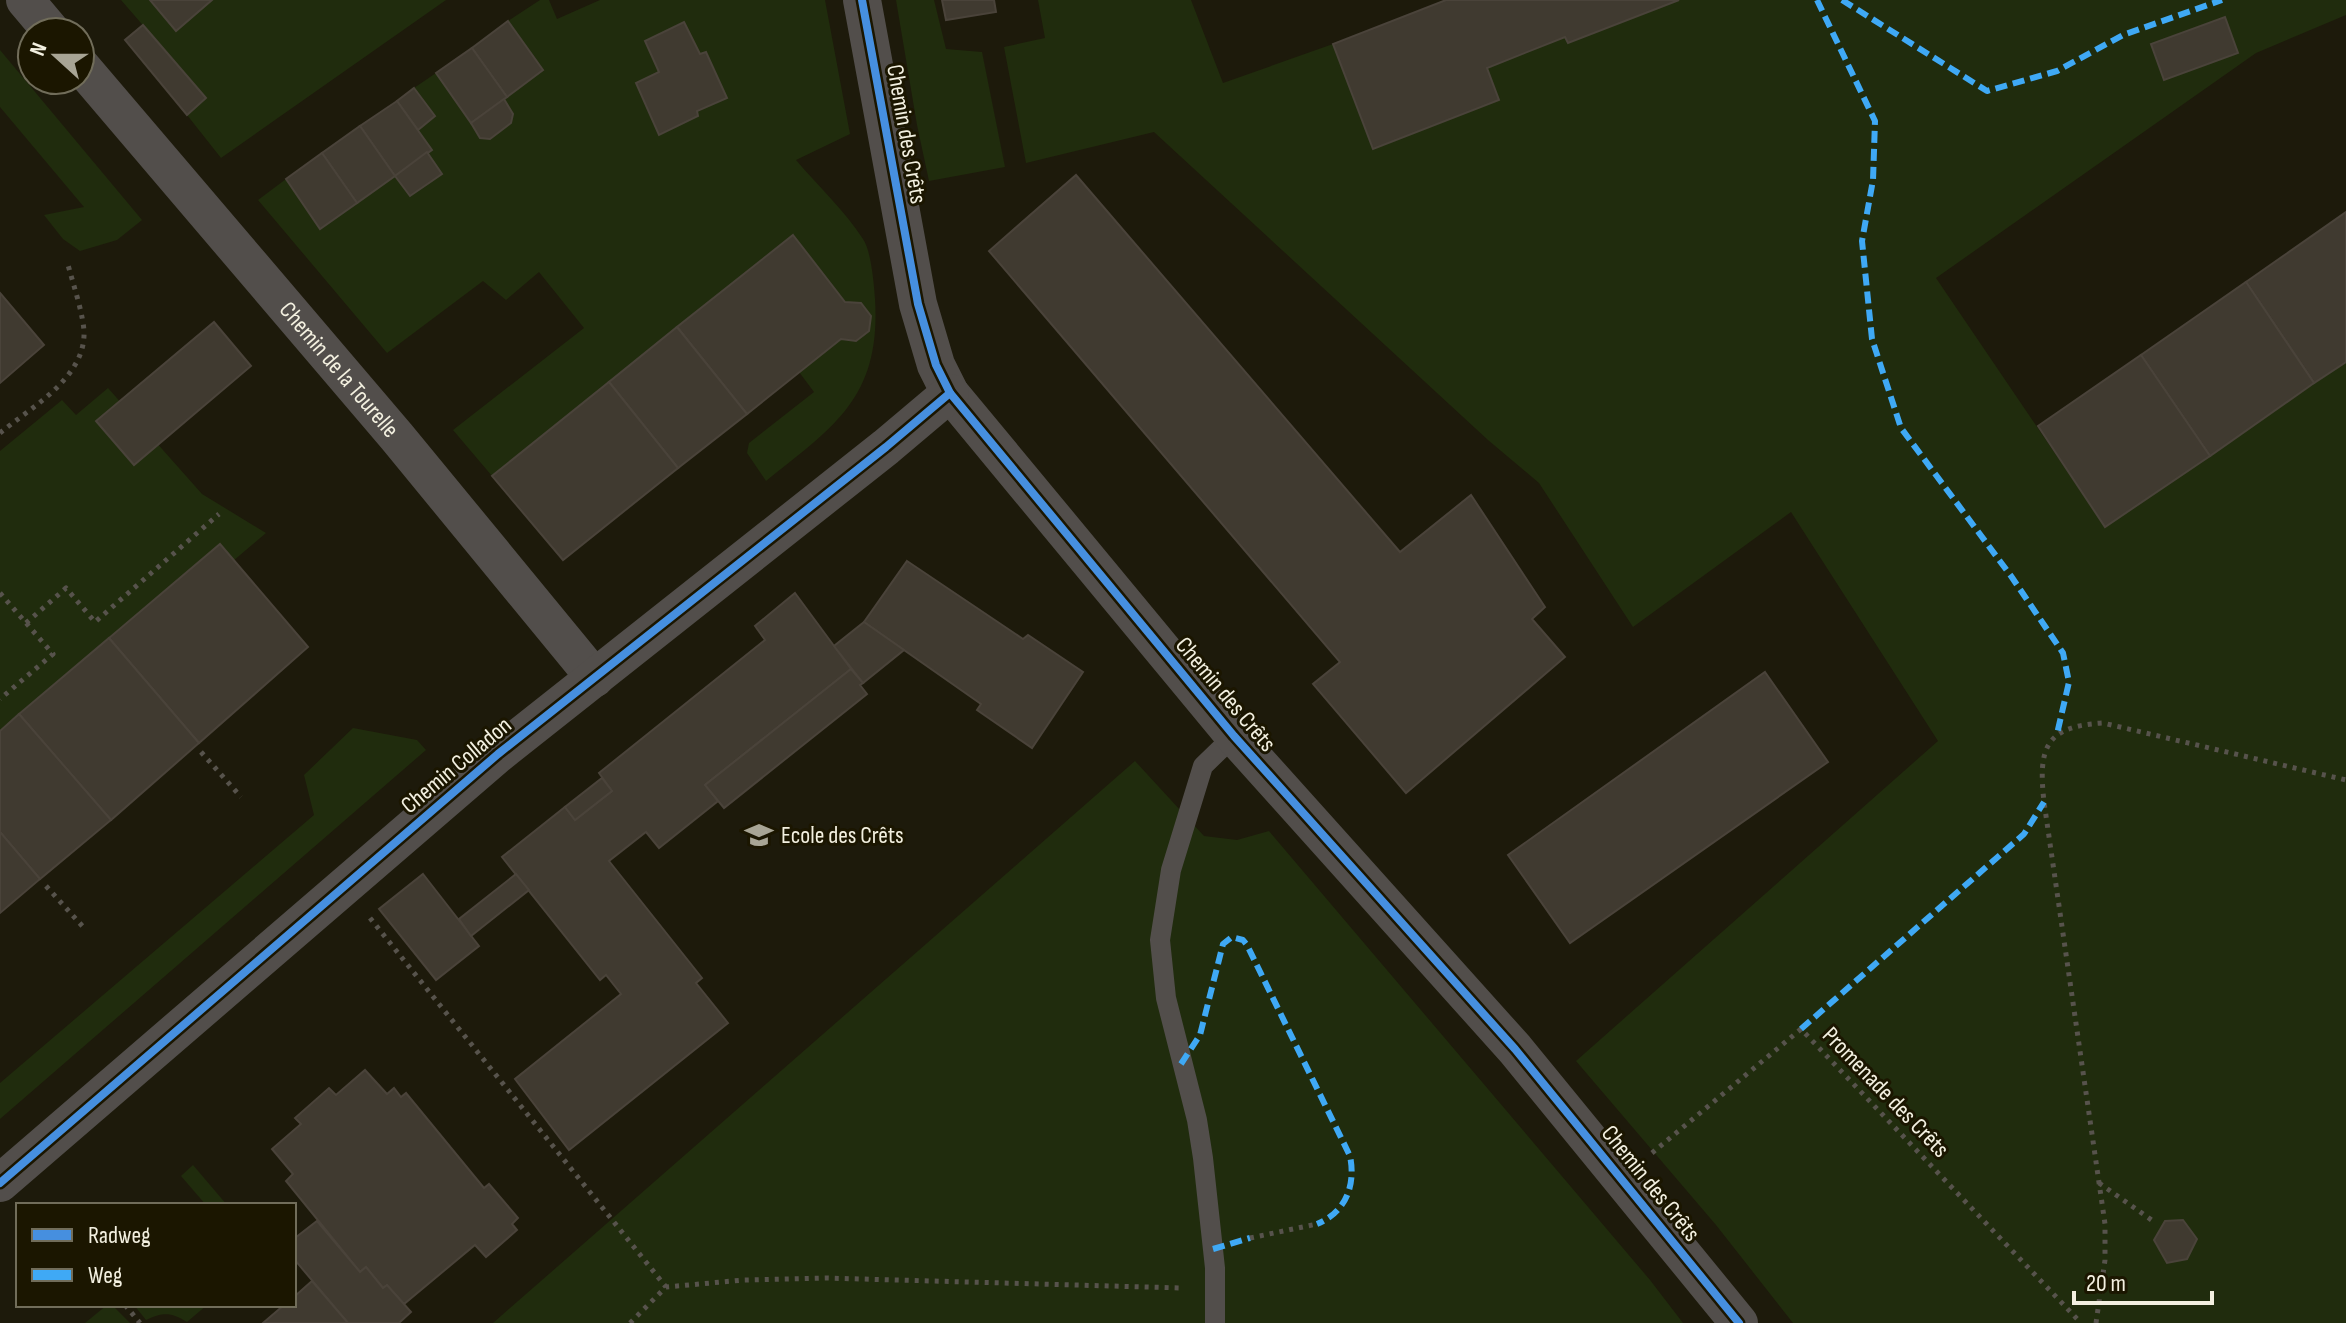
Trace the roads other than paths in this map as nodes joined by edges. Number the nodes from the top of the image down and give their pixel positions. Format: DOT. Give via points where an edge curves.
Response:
graph roads {
  1 [pos="25,0"];
  2 [pos="862,0"];
  3 [pos="38,16"];
  4 [pos="96,84"];
  5 [pos="950,393"];
  6 [pos="595,678"];
  7 [pos="1234,736"];
  8 [pos="0,1183"];
  9 [pos="1215,1323"];
  10 [pos="1739,1323"];
  1 -- 3 [label="street"];
  2 -- 5 [label="street, Chemin des Crêts" via="918,304"];
  4 -- 6 [label="street, Chemin de la Tourelle"];
  5 -- 6 [label="street, Chemin Colladon"];
  5 -- 7 [label="street, Chemin des Crêts"];
  6 -- 8 [label="street, Chemin Colladon" via="443,801"];
  7 -- 9 [label="lane" via="1203,766 1171,870 1160,940 1166,998 1203,1158"];
  7 -- 10 [label="street, Chemin des Crêts" via="1515,1049"];
}
